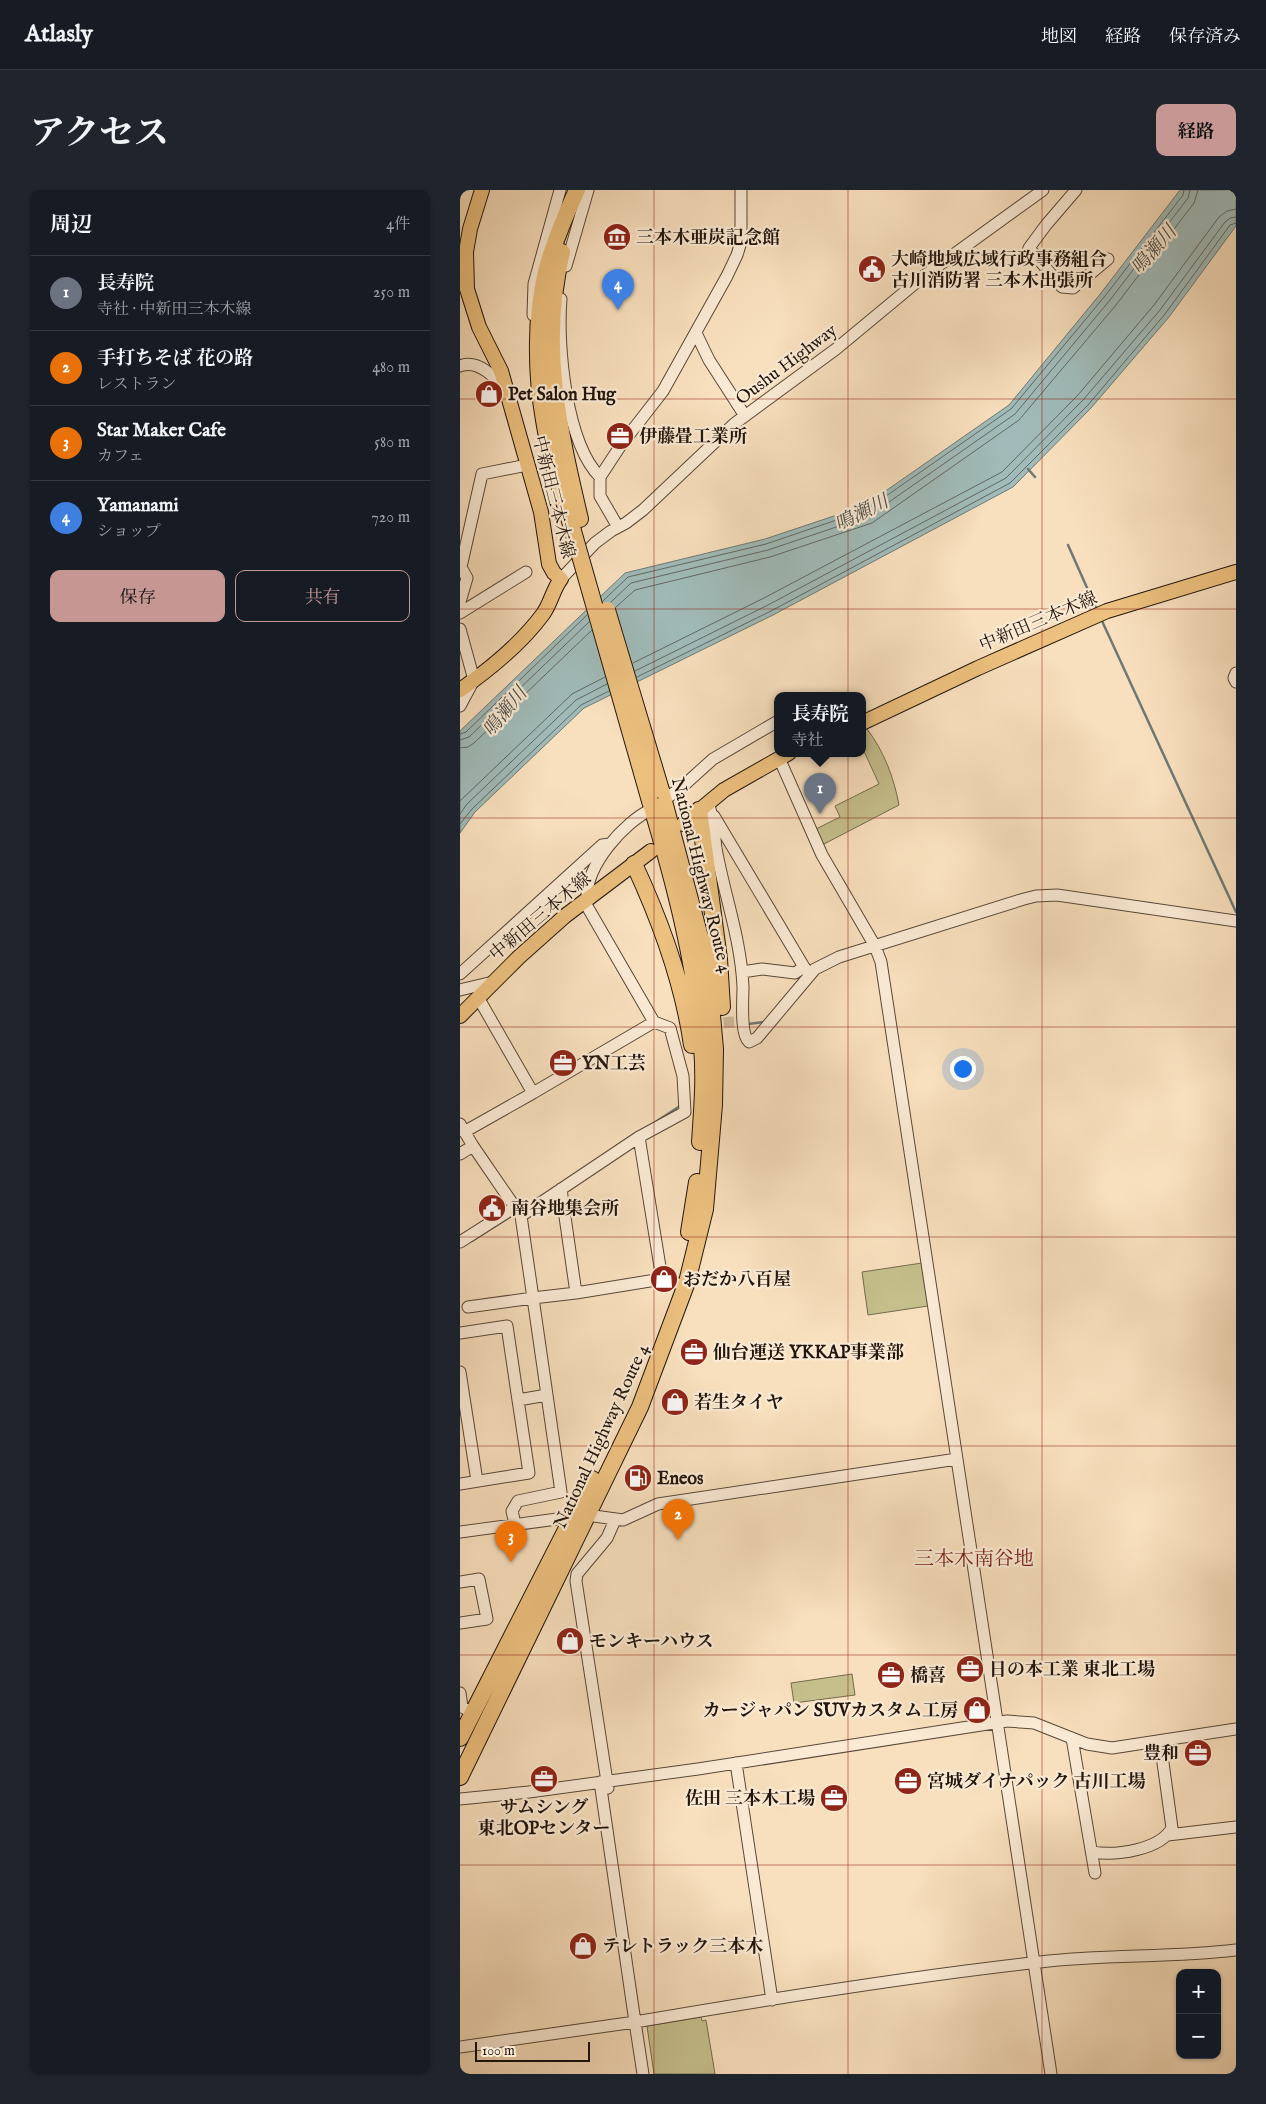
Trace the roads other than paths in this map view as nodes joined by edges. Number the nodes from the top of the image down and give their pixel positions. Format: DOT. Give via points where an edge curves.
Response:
graph roads {
  1 [pos="482,190"];
  2 [pos="560,190"];
  3 [pos="577,190"];
  4 [pos="588,190"];
  5 [pos="742,190"];
  6 [pos="1076,190"];
  7 [pos="1039,191"];
  8 [pos="1108,258"];
  9 [pos="696,333"];
  10 [pos="460,366"];
  11 [pos="540,378"];
  12 [pos="509,400"];
  13 [pos="745,416"];
  14 [pos="528,465"];
  15 [pos="600,477"];
  16 [pos="618,527"];
  17 [pos="577,530"];
  18 [pos="526,572"];
  19 [pos="1236,572"];
  20 [pos="561,579"];
  21 [pos="460,602"];
  22 [pos="460,613"];
  23 [pos="460,629"];
  24 [pos="1236,673"];
  25 [pos="474,680"];
  26 [pos="1236,682"];
  27 [pos="460,690"];
  28 [pos="460,706"];
  29 [pos="866,721"];
  30 [pos="774,722"];
  31 [pos="781,757"];
  32 [pos="785,757"];
  33 [pos="657,800"];
  34 [pos="707,809"];
  35 [pos="683,824"];
  36 [pos="610,844"];
  37 [pos="651,851"];
  38 [pos="634,864"];
  39 [pos="585,900"];
  40 [pos="1236,921"];
  41 [pos="873,944"];
  42 [pos="807,971"];
  43 [pos="742,972"];
  44 [pos="460,974"];
  45 [pos="493,982"];
  46 [pos="460,990"];
  47 [pos="479,999"];
  48 [pos="460,1016"];
  49 [pos="654,1022"];
  50 [pos="683,1025"];
  51 [pos="670,1028"];
  52 [pos="533,1093"];
  53 [pos="702,1119"];
  54 [pos="462,1128"];
  55 [pos="639,1137"];
  56 [pos="473,1146"];
  57 [pos="460,1154"];
  58 [pos="710,1160"];
  59 [pos="561,1189"];
  60 [pos="518,1211"];
  61 [pos="460,1242"];
  62 [pos="669,1281"];
  63 [pos="576,1292"];
  64 [pos="533,1298"];
  65 [pos="468,1307"];
  66 [pos="460,1333"];
  67 [pos="460,1372"];
  68 [pos="548,1395"];
  69 [pos="518,1400"];
  70 [pos="957,1459"];
  71 [pos="477,1481"];
  72 [pos="460,1484"];
  73 [pos="579,1516"];
  74 [pos="615,1520"];
  75 [pos="515,1524"];
  76 [pos="460,1532"];
  77 [pos="460,1582"];
  78 [pos="460,1623"];
  79 [pos="460,1693"];
  80 [pos="472,1712"];
  81 [pos="997,1722"];
  82 [pos="1236,1729"];
  83 [pos="460,1738"];
  84 [pos="1072,1738"];
  85 [pos="1160,1741"];
  86 [pos="736,1763"];
  87 [pos="460,1777"];
  88 [pos="603,1782"];
  89 [pos="460,1799"];
  90 [pos="1236,1827"];
  91 [pos="1168,1835"];
  92 [pos="617,1846"];
  93 [pos="1092,1852"];
  94 [pos="1095,1873"];
  95 [pos="1236,1950"];
  96 [pos="1034,1963"];
  97 [pos="772,2000"];
  98 [pos="635,2022"];
  99 [pos="460,2047"];
  100 [pos="643,2074"];
  101 [pos="1051,2074"];
  1 -- 12 [label="main road, 中新田三本木線" via="466,252 467,289 479,327 501,371"];
  2 -- 11 [label="street" via="534,284 533,349"];
  3 -- 11 [label="highway, National Highway Route 4" via="546,272 541,302"];
  4 -- 15 [label="street" via="568,258 561,303 561,336 568,398 576,433 587,461"];
  4 -- 17 [label="highway, National Highway Route 4" via="572,219 558,269 552,329 553,380"];
  5 -- 9 [label="street" via="742,229 737,255"];
  6 -- 8 [label="street" via="1029,248 1062,287 1073,288"];
  7 -- 13 [label="street, Oushu Highway" via="924,276 829,355"];
  9 -- 13 [label="street" via="709,360"];
  9 -- 15 [label="street" via="663,391 620,445"];
  10 -- 12 [label="street" via="469,363 485,371 501,384"];
  11 -- 17 [label="highway, National Highway Route 4" via="544,421"];
  12 -- 14 [label="main road, 中新田三本木線"];
  13 -- 16 [label="street, Oushu Highway" via="643,510"];
  14 -- 20 [label="main road, 中新田三本木線" via="542,512 549,564"];
  14 -- 21 [label="street" via="482,474 461,567 467,578"];
  15 -- 16 [label="street" via="600,496"];
  16 -- 20 [label="street, Oushu Highway" via="595,543"];
  17 -- 33 [label="highway, National Highway Route 4, bridge"];
  18 -- 22 [label="street"];
  19 -- 29 [label="main road, 中新田三本木線" via="1107,611"];
  20 -- 25 [label="main road, 中新田三本木線" via="543,614 501,658"];
  23 -- 25 [label="street"];
  24 -- 26 [label="street"];
  25 -- 27 [label="main road, 中新田三本木線"];
  25 -- 28 [label="street"];
  30 -- 33 [label="street" via="713,759 672,795"];
  31 -- 34 [label="main road" via="724,790"];
  32 -- 41 [label="street" via="822,856"];
  33 -- 36 [label="street"];
  33 -- 53 [label="highway, National Highway Route 4" via="695,988 703,1049"];
  33 -- 58 [label="highway, National Highway Route 4" via="701,940 710,993 715,1049"];
  34 -- 35 [label="main road"];
  34 -- 42 [label="street"];
  34 -- 43 [label="street" via="737,935"];
  34 -- 58 [label="highway" via="722,1006 720,1105"];
  36 -- 39 [label="street" via="594,871"];
  36 -- 44 [label="street" via="602,846"];
  37 -- 38 [label="main road, 中新田三本木線"];
  38 -- 39 [label="main road, 中新田三本木線"];
  38 -- 53 [label="highway" via="674,964 687,1010"];
  39 -- 45 [label="main road, 中新田三本木線"];
  39 -- 49 [label="street"];
  40 -- 41 [label="street" via="1049,895 1024,899"];
  41 -- 42 [label="street"];
  41 -- 70 [label="street" via="881,962"];
  42 -- 43 [label="street" via="795,973 762,969"];
  42 -- 43 [label="street" via="770,1024 749,1042 738,1022"];
  45 -- 46 [label="street"];
  45 -- 47 [label="main road, 中新田三本木線"];
  47 -- 48 [label="main road, 中新田三本木線"];
  47 -- 52 [label="street"];
  49 -- 51 [label="street"];
  49 -- 52 [label="street"];
  50 -- 51 [label="street"];
  51 -- 55 [label="street" via="683,1076 685,1112"];
  52 -- 54 [label="street"];
  53 -- 62 [label="highway, National Highway Route 4" via="688,1236"];
  54 -- 56 [label="street"];
  55 -- 59 [label="street"];
  55 -- 62 [label="street"];
  56 -- 57 [label="street"];
  56 -- 60 [label="street"];
  58 -- 73 [label="highway, National Highway Route 4" via="704,1209 687,1282 667,1340 640,1407"];
  59 -- 60 [label="street"];
  59 -- 63 [label="street"];
  60 -- 61 [label="street"];
  60 -- 64 [label="street"];
  62 -- 63 [label="street"];
  62 -- 73 [label="highway, National Highway Route 4" via="653,1352 585,1493"];
  63 -- 64 [label="street"];
  64 -- 65 [label="street"];
  64 -- 68 [label="street"];
  66 -- 69 [label="street" via="506,1326"];
  67 -- 71 [label="street"];
  68 -- 69 [label="street"];
  68 -- 75 [label="street" via="561,1492 518,1501 512,1511"];
  69 -- 71 [label="street" via="529,1473"];
  70 -- 74 [label="street" via="658,1504 630,1518"];
  70 -- 81 [label="street"];
  71 -- 72 [label="street"];
  73 -- 74 [label="street"];
  73 -- 75 [label="street"];
  73 -- 80 [label="highway, National Highway Route 4"];
  73 -- 87 [label="highway, National Highway Route 4"];
  74 -- 88 [label="street" via="607,1538 577,1574 576,1581"];
  75 -- 76 [label="street"];
  77 -- 78 [label="street" via="479,1579 487,1619"];
  79 -- 80 [label="street" via="462,1707"];
  80 -- 83 [label="highway, National Highway Route 4"];
  81 -- 84 [label="street" via="1034,1723"];
  81 -- 86 [label="street"];
  81 -- 96 [label="street"];
  82 -- 85 [label="street"];
  84 -- 85 [label="street" via="1112,1748"];
  84 -- 93 [label="street"];
  85 -- 91 [label="street" via="1172,1828"];
  86 -- 88 [label="street"];
  86 -- 97 [label="street"];
  88 -- 89 [label="street"];
  88 -- 92 [label="street"];
  88 -- 98 [label="street"];
  90 -- 91 [label="street"];
  91 -- 93 [label="street" via="1160,1842 1142,1848"];
  93 -- 94 [label="street"];
  95 -- 96 [label="street"];
  96 -- 97 [label="street"];
  96 -- 101 [label="street"];
  97 -- 98 [label="street"];
  98 -- 99 [label="street"];
  98 -- 100 [label="street"];
}
